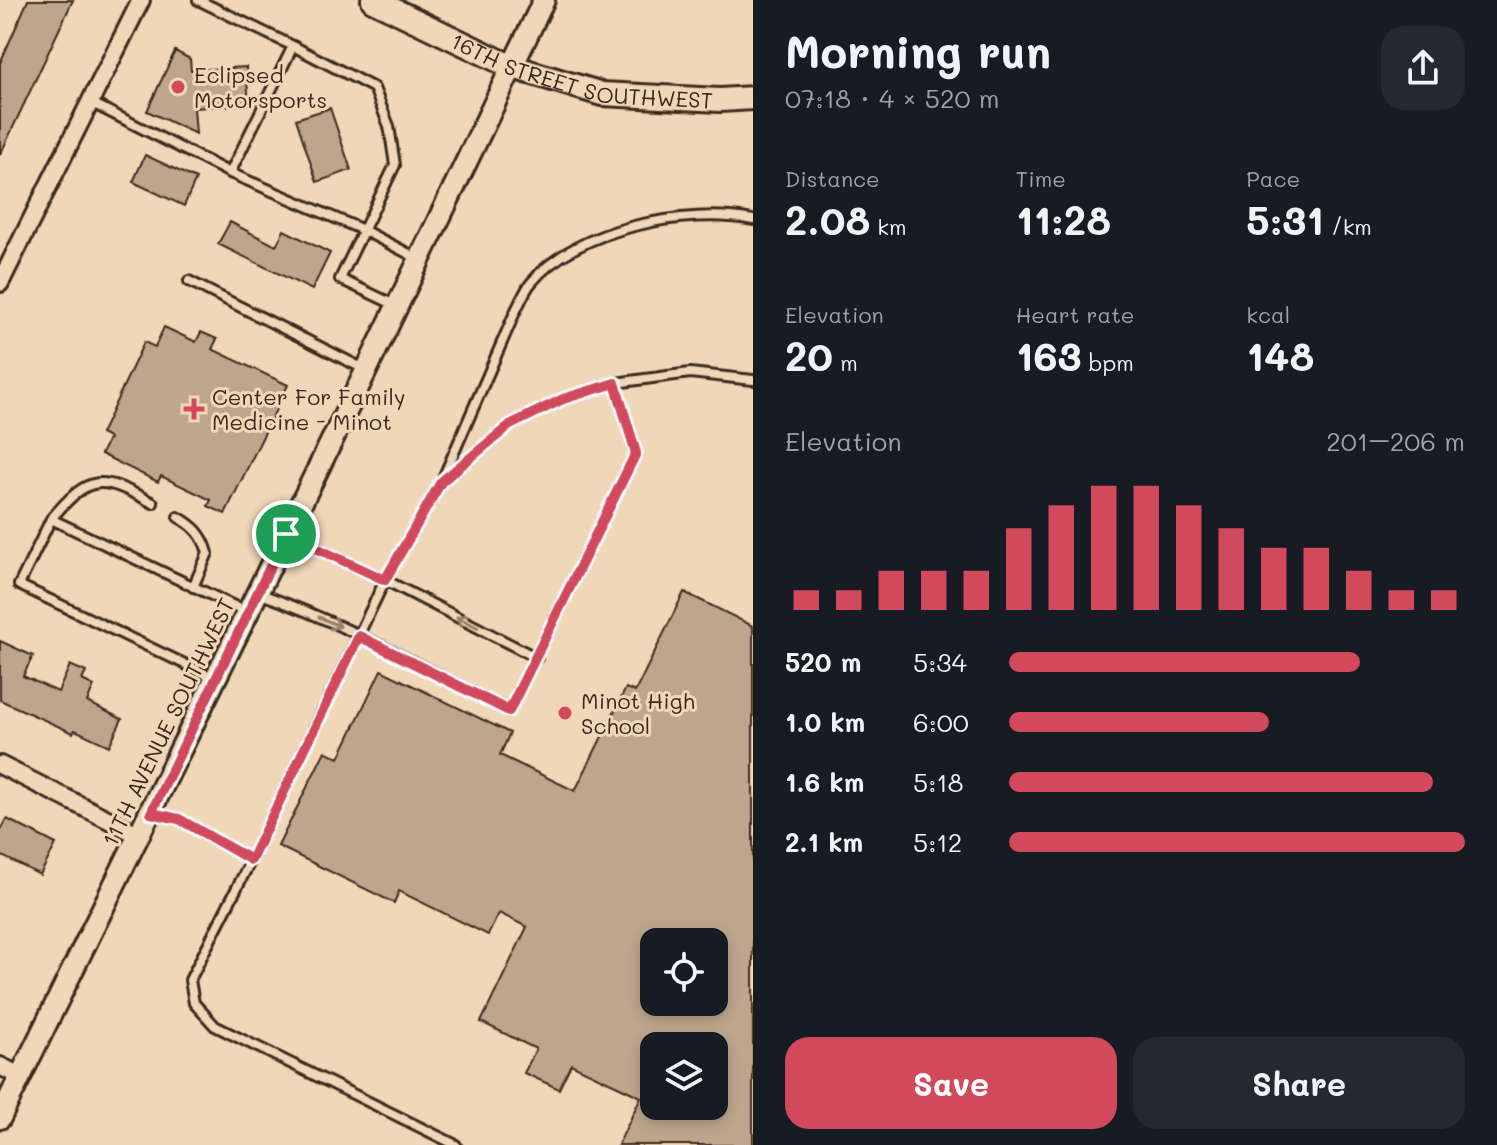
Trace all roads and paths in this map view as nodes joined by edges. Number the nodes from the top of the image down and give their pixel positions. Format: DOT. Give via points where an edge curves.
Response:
graph roads {
  1 [pos="141,0"];
  2 [pos="198,0"];
  3 [pos="373,0"];
  4 [pos="544,0"];
  5 [pos="293,46"];
  6 [pos="510,66"];
  7 [pos="753,98"];
  8 [pos="90,102"];
  9 [pos="230,173"];
  10 [pos="753,220"];
  11 [pos="363,230"];
  12 [pos="418,258"];
  13 [pos="189,281"];
  14 [pos="0,283"];
  15 [pos="396,306"];
  16 [pos="366,371"];
  17 [pos="753,380"];
  18 [pos="615,383"];
  19 [pos="441,482"];
  20 [pos="153,503"];
  21 [pos="178,517"];
  22 [pos="51,519"];
  23 [pos="286,534"];
  24 [pos="385,580"];
  25 [pos="193,587"];
  26 [pos="257,593"];
  27 [pos="248,613"];
  28 [pos="359,636"];
  29 [pos="537,658"];
  30 [pos="216,679"];
  31 [pos="0,765"];
  32 [pos="151,813"];
  33 [pos="139,835"];
  34 [pos="251,860"];
  35 [pos="0,1066"];
  36 [pos="20,1076"];
  37 [pos="0,1118"];
  38 [pos="456,1145"];
  1 -- 8 [label="street"];
  2 -- 5 [label="lane"];
  3 -- 6 [label="main road, 16TH STREET SOUTHWEST"];
  4 -- 6 [label="street, 11TH AVENUE SOUTHWEST"];
  5 -- 9 [label="lane"];
  5 -- 11 [label="lane" via="374,88 389,126 395,165"];
  6 -- 7 [label="main road, 16TH STREET SOUTHWEST" via="602,94"];
  6 -- 12 [label="street, 11TH AVENUE SOUTHWEST"];
  8 -- 9 [label="lane"];
  8 -- 14 [label="street"];
  9 -- 11 [label="lane"];
  10 -- 19 [label="lane" via="706,214 623,228 556,259 531,283 516,310"];
  11 -- 12 [label="lane"];
  11 -- 15 [label="lane" via="340,279"];
  12 -- 15 [label="street, 11TH AVENUE SOUTHWEST"];
  13 -- 16 [label="lane"];
  15 -- 16 [label="street, 11TH AVENUE SOUTHWEST"];
  16 -- 23 [label="street, 11TH AVENUE SOUTHWEST"];
  17 -- 18 [label="lane" via="690,373"];
  18 -- 19 [label="lane" via="563,399 510,425"];
  18 -- 29 [label="lane" via="636,453"];
  19 -- 24 [label="lane"];
  20 -- 22 [label="lane" via="127,489 89,483"];
  21 -- 25 [label="lane" via="204,538 208,553"];
  22 -- 25 [label="lane"];
  22 -- 30 [label="lane" via="19,585"];
  23 -- 24 [label="lane"];
  23 -- 26 [label="street, 11TH AVENUE SOUTHWEST"];
  24 -- 28 [label="lane"];
  29 -- 24 [label="lane, one-way"];
  25 -- 27 [label="lane"];
  26 -- 27 [label="street, 11TH AVENUE SOUTHWEST"];
  26 -- 28 [label="lane, one-way"];
  27 -- 30 [label="street, 11TH AVENUE SOUTHWEST"];
  28 -- 29 [label="lane" via="509,711"];
  28 -- 34 [label="lane"];
  30 -- 32 [label="street, 11TH AVENUE SOUTHWEST"];
  31 -- 33 [label="street"];
  32 -- 33 [label="street, 11TH AVENUE SOUTHWEST"];
  32 -- 34 [label="lane" via="179,819"];
  33 -- 36 [label="street, 11TH AVENUE SOUTHWEST"];
  34 -- 38 [label="lane" via="190,980 194,1003 215,1026"];
  35 -- 36 [label="street"];
  36 -- 37 [label="street, 11TH AVENUE SOUTHWEST"];
}
